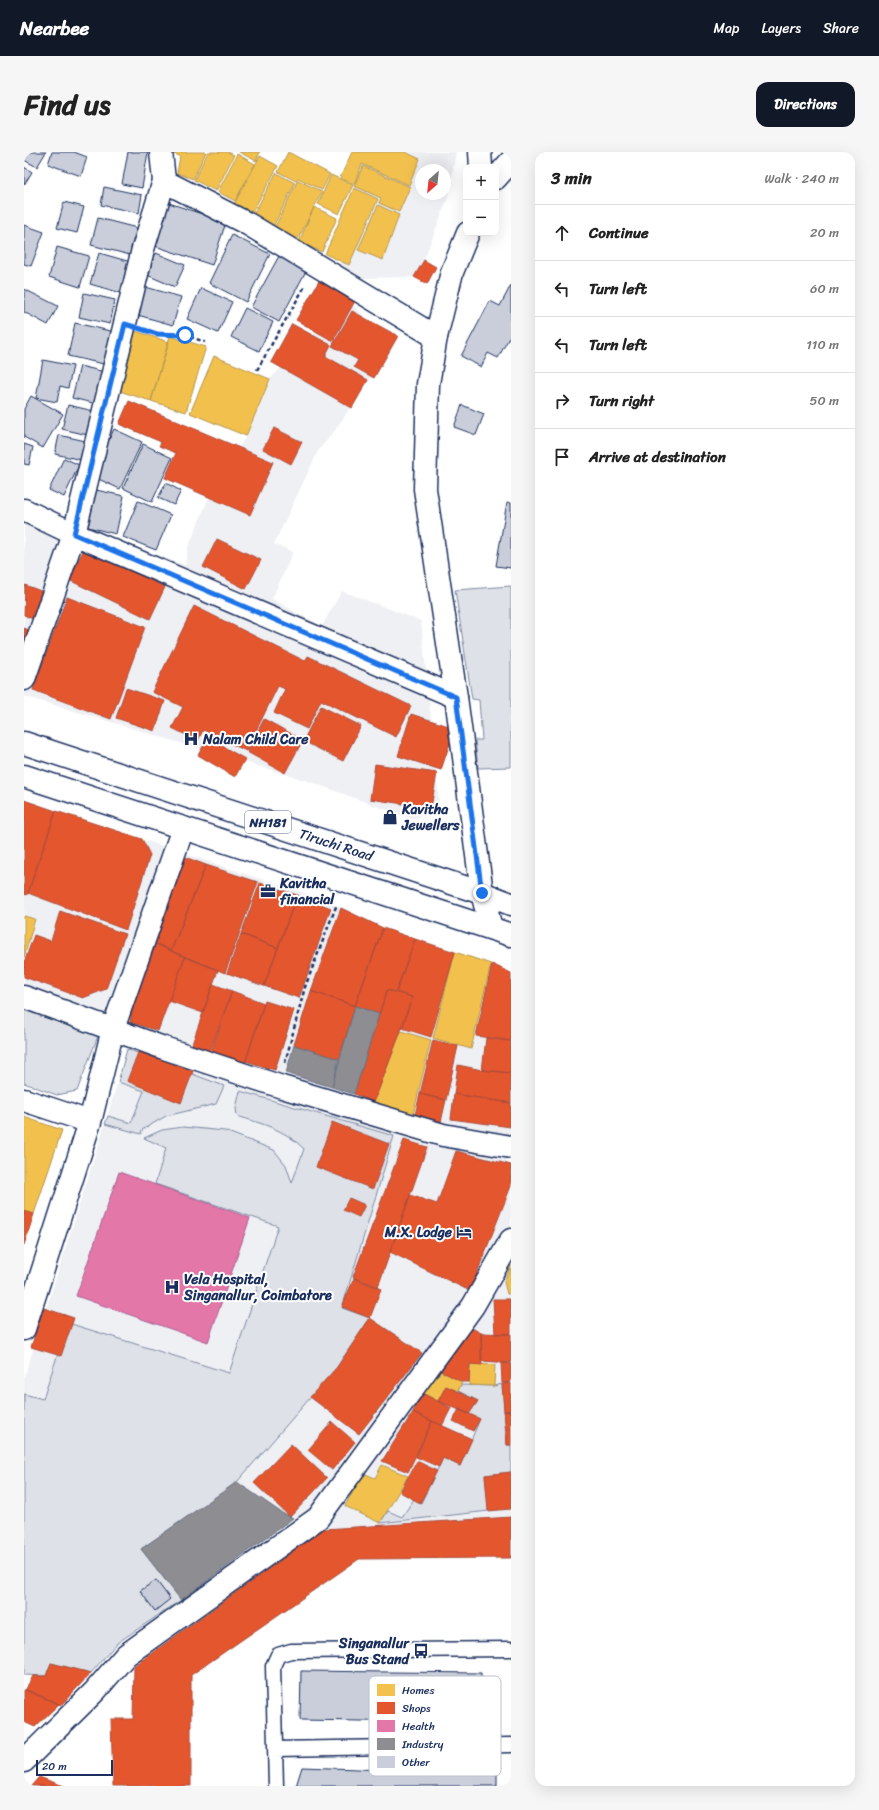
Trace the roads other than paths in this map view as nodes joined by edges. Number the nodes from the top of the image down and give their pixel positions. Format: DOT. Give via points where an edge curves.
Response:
graph roads {
  1 [pos="161,152"];
  2 [pos="480,152"];
  3 [pos="511,161"];
  4 [pos="481,164"];
  5 [pos="499,175"];
  6 [pos="164,181"];
  7 [pos="467,236"];
  8 [pos="436,337"];
  9 [pos="24,510"];
  10 [pos="74,534"];
  11 [pos="24,679"];
  12 [pos="456,697"];
  13 [pos="24,743"];
  14 [pos="24,776"];
  15 [pos="183,828"];
  16 [pos="482,893"];
  17 [pos="511,904"];
  18 [pos="491,928"];
  19 [pos="511,934"];
  20 [pos="24,997"];
  21 [pos="113,1029"];
  22 [pos="24,1100"];
  23 [pos="90,1122"];
  24 [pos="511,1148"];
  25 [pos="511,1240"];
  26 [pos="30,1291"];
  27 [pos="24,1329"];
  28 [pos="511,1649"];
  29 [pos="501,1745"];
  30 [pos="511,1745"];
  31 [pos="369,1747"];
  32 [pos="275,1749"];
  33 [pos="24,1762"];
  34 [pos="276,1786"];
  1 -- 6 [label="main road"];
  2 -- 4 [label="main road"];
  3 -- 5 [label="main road"];
  6 -- 8 [label="main road" via="248,224"];
  6 -- 10 [label="main road" via="144,249"];
  7 -- 8 [label="main road" via="452,272"];
  8 -- 12 [label="main road" via="428,384 425,489"];
  9 -- 10 [label="main road"];
  10 -- 11 [label="main road"];
  10 -- 12 [label="main road"];
  12 -- 16 [label="main road"];
  13 -- 16 [label="main road, Tiruchi Road / NH181"];
  14 -- 15 [label="main road, NH181"];
  15 -- 18 [label="main road, NH181"];
  15 -- 21 [label="main road"];
  16 -- 17 [label="main road, Tiruchi Road / NH181"];
  16 -- 18 [label="main road"];
  18 -- 19 [label="main road, NH181"];
  20 -- 21 [label="main road"];
  21 -- 23 [label="main road"];
  21 -- 24 [label="main road" via="282,1087 444,1135"];
  22 -- 23 [label="main road"];
  23 -- 26 [label="main road"];
  25 -- 33 [label="main road" via="473,1306 318,1518 126,1655 95,1691"];
  26 -- 27 [label="main road"];
  28 -- 32 [label="lane" via="291,1651 278,1655 273,1666"];
  29 -- 30 [label="lane"];
  31 -- 32 [label="lane"];
  32 -- 34 [label="lane"];
}
